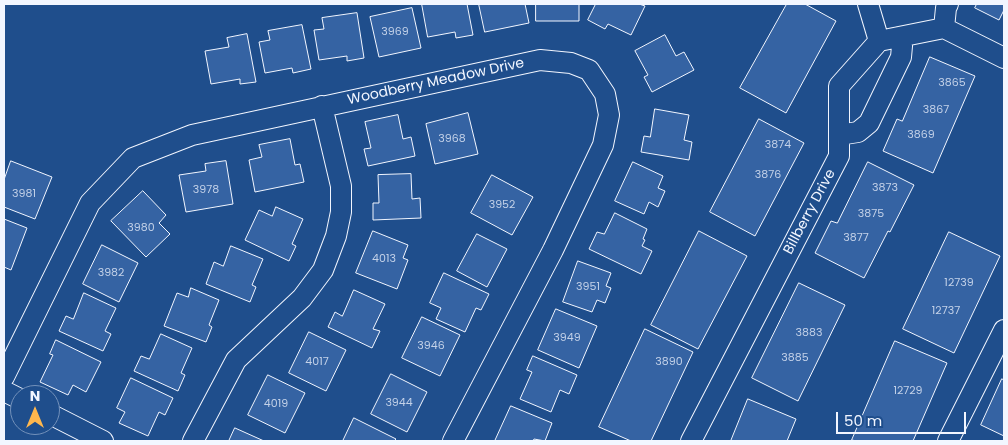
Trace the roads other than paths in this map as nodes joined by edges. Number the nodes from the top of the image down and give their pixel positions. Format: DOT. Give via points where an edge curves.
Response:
graph roads {
  1 [pos="868,4"];
  2 [pos="948,4"];
  3 [pos="944,28"];
  4 [pos="899,37"];
  5 [pos="879,42"];
  6 [pos="1004,58"];
  7 [pos="322,106"];
  8 [pos="839,135"];
  9 [pos="1003,337"];
  10 [pos="4,377"];
  11 [pos="60,419"];
  12 [pos="103,441"];
  13 [pos="193,441"];
  14 [pos="453,441"];
  15 [pos="691,441"];
  16 [pos="948,441"];
  1 -- 5 [label="street"];
  2 -- 3 [label="street"];
  3 -- 4 [label="street"];
  3 -- 6 [label="street"];
  4 -- 5 [label="street"];
  4 -- 8 [label="street" via="901,57 869,123 858,132"];
  5 -- 8 [label="street, Billberry Drive" via="840,86"];
  7 -- 10 [label="street, Woodberry Meadow Drive" via="192,134 133,158 90,203"];
  7 -- 13 [label="street" via="341,186 341,212 336,236 323,270 302,298 236,360"];
  7 -- 14 [label="street, Woodberry Meadow Drive" via="540,60 571,62 589,70 605,94 609,115 603,145 553,250"];
  8 -- 15 [label="street, Billberry Drive" via="839,156"];
  9 -- 16 [label="street"];
  11 -- 12 [label="street"];
}
